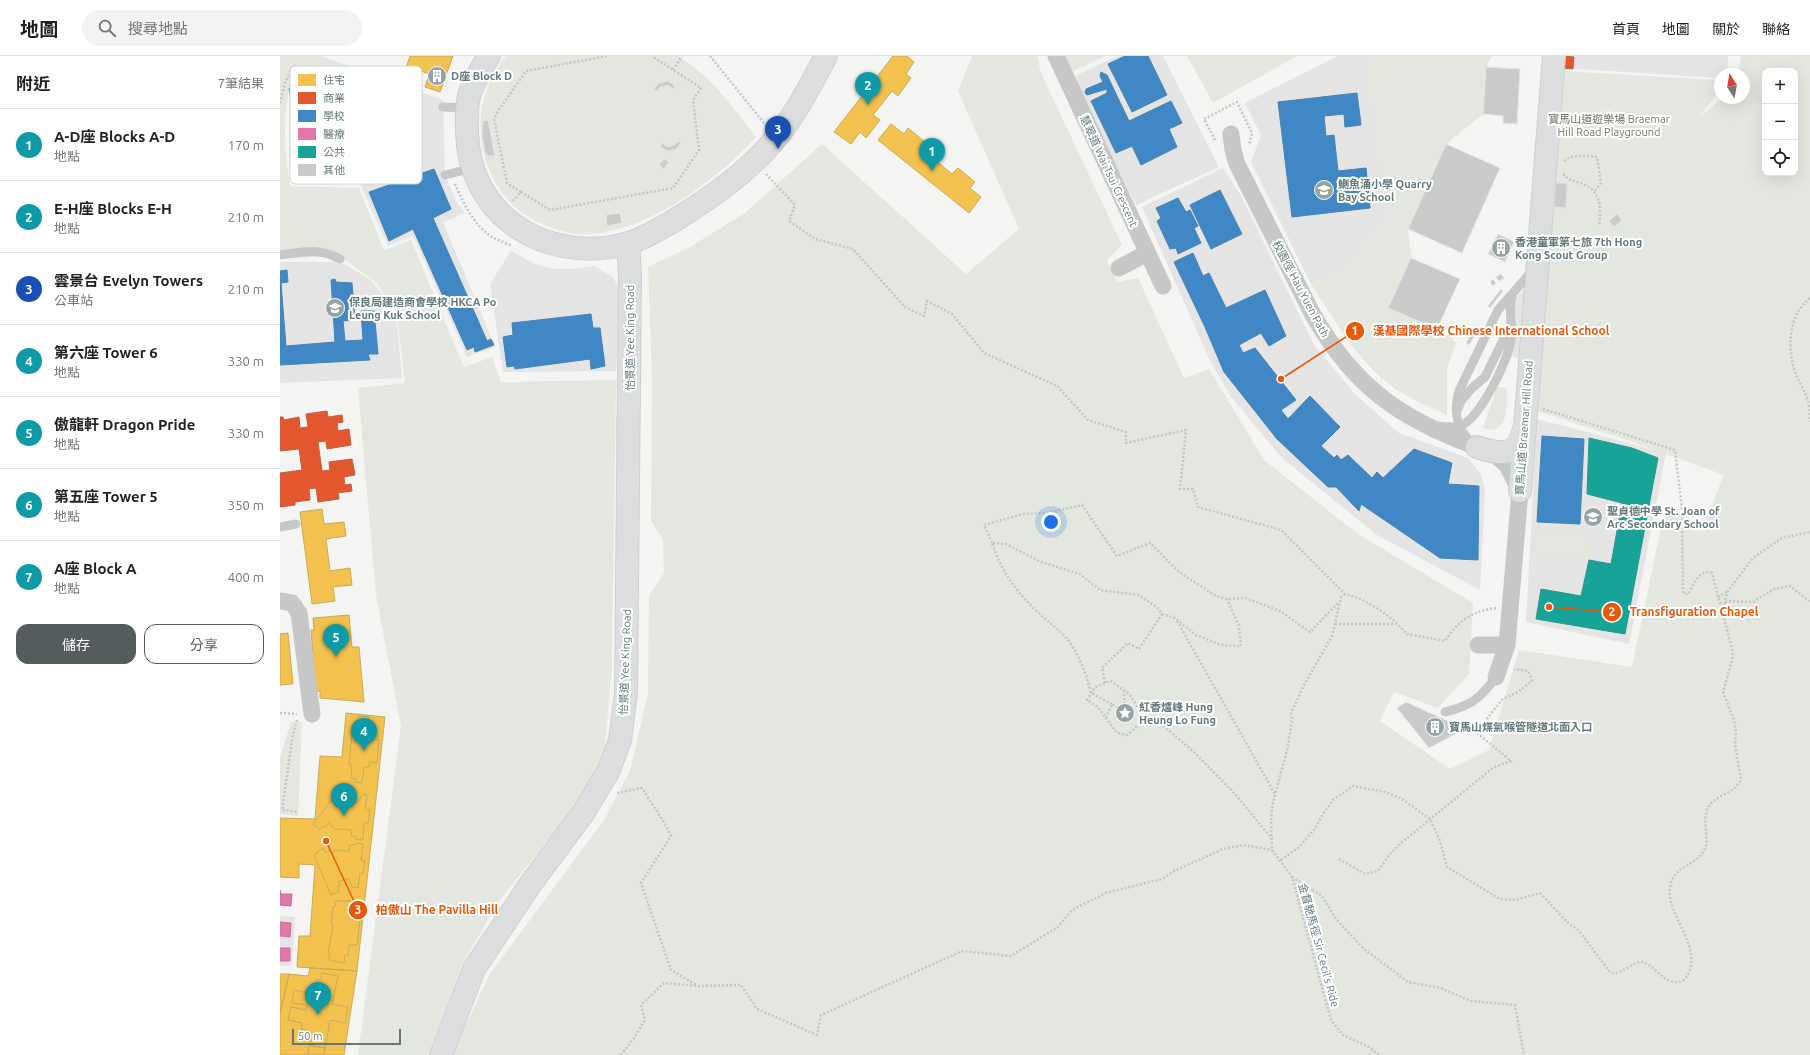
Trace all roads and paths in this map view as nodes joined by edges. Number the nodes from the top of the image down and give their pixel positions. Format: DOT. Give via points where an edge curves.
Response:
graph roads {
  1 [pos="489,56"];
  2 [pos="607,56"];
  3 [pos="652,56"];
  4 [pos="682,56"];
  5 [pos="710,56"];
  6 [pos="826,56"];
  7 [pos="1056,56"];
  8 [pos="1554,56"];
  9 [pos="673,70"];
  10 [pos="290,72"];
  11 [pos="280,103"];
  12 [pos="443,107"];
  13 [pos="467,108"];
  14 [pos="765,124"];
  15 [pos="1231,134"];
  16 [pos="1562,163"];
  17 [pos="472,168"];
  18 [pos="761,169"];
  19 [pos="1561,173"];
  20 [pos="445,175"];
  21 [pos="521,192"];
  22 [pos="1594,192"];
  23 [pos="511,203"];
  24 [pos="1599,226"];
  25 [pos="628,244"];
  26 [pos="1147,253"];
  27 [pos="280,255"];
  28 [pos="340,259"];
  29 [pos="1536,266"];
  30 [pos="1119,268"];
  31 [pos="1163,286"];
  32 [pos="1515,290"];
  33 [pos="1809,299"];
  34 [pos="1511,324"];
  35 [pos="1539,408"];
  36 [pos="1455,416"];
  37 [pos="1810,422"];
  38 [pos="1421,424"];
  39 [pos="1459,426"];
  40 [pos="1525,426"];
  41 [pos="1481,449"];
  42 [pos="1520,491"];
  43 [pos="296,524"];
  44 [pos="280,527"];
  45 [pos="1810,532"];
  46 [pos="992,543"];
  47 [pos="1728,591"];
  48 [pos="1345,594"];
  49 [pos="1718,598"];
  50 [pos="1227,599"];
  51 [pos="280,601"];
  52 [pos="1724,601"];
  53 [pos="1339,602"];
  54 [pos="1810,602"];
  55 [pos="1500,607"];
  56 [pos="1724,612"];
  57 [pos="1162,614"];
  58 [pos="1175,618"];
  59 [pos="1335,624"];
  60 [pos="1396,624"];
  61 [pos="1478,645"];
  62 [pos="1508,645"];
  63 [pos="1502,673"];
  64 [pos="1105,683"];
  65 [pos="1124,690"];
  66 [pos="1091,693"];
  67 [pos="1112,704"];
  68 [pos="1445,712"];
  69 [pos="280,713"];
  70 [pos="302,716"];
  71 [pos="1106,718"];
  72 [pos="1146,719"];
  73 [pos="616,788"];
  74 [pos="1275,795"];
  75 [pos="298,812"];
  76 [pos="1430,819"];
  77 [pos="1273,839"];
  78 [pos="1272,850"];
  79 [pos="1339,859"];
  80 [pos="1280,860"];
  81 [pos="1292,877"];
  82 [pos="698,986"];
  83 [pos="441,1055"];
  84 [pos="621,1055"];
  85 [pos="1379,1055"];
  86 [pos="1524,1055"];
  1 -- 13 [label="street" via="473,85"];
  2 -- 21 [label="path" via="526,71 498,111 494,119 507,183"];
  3 -- 9 [label="path"];
  4 -- 9 [label="path"];
  5 -- 14 [label="path"];
  6 -- 25 [label="street" via="791,118 753,162 707,201"];
  7 -- 26 [label="street, 慧翠道 Wai Tsui Crescent"];
  8 -- 29 [label="street, 寶馬山道 Braemar Hill Road"];
  9 -- 21 [label="path" via="701,88 693,100 700,150 673,188 550,210"];
  10 -- 11 [label="path"];
  12 -- 13 [label="lane"];
  13 -- 17 [label="street" via="467,137"];
  15 -- 38 [label="street, 校園徑 Hau Yuen Path" via="1237,164 1323,333 1345,364 1365,384"];
  16 -- 22 [label="path" via="1567,158 1597,157 1601,183"];
  17 -- 20 [label="lane"];
  17 -- 25 [label="street" via="490,201 520,230 545,242 579,250"];
  18 -- 48 [label="path" via="795,205 789,221 815,238 853,249 905,307 924,316 926,301 952,314 984,353 1057,386 1088,420 1126,432 1126,443 1186,430 1180,489 1193,489 1198,507 1281,530"];
  19 -- 22 [label="path" via="1570,181 1584,185"];
  21 -- 23 [label="path"];
  22 -- 24 [label="path" via="1599,197"];
  25 -- 83 [label="street, 怡景道 Yee King Road" via="630,274 626,341 626,693 620,740 609,770 593,798 529,886 474,969"];
  26 -- 30 [label="street"];
  26 -- 31 [label="street, 慧翠道 Wai Tsui Crescent"];
  27 -- 28 [label="lane" via="317,250"];
  29 -- 32 [label="lane"];
  29 -- 40 [label="street, 寶馬山道 Braemar Hill Road"];
  32 -- 34 [label="lane" via="1510,309"];
  32 -- 36 [label="lane" via="1498,310 1469,369 1457,399"];
  33 -- 37 [label="path" via="1798,311 1793,323 1791,345 1795,371 1809,404"];
  34 -- 36 [label="lane" via="1485,377 1461,401"];
  34 -- 39 [label="lane" via="1509,353 1495,382 1476,412"];
  35 -- 49 [label="path" via="1675,450 1682,509 1683,591 1684,594 1688,594 1699,575 1710,572 1714,576"];
  36 -- 39 [label="lane"];
  38 -- 39 [label="lane"];
  38 -- 41 [label="street, 校園徑 Hau Yuen Path"];
  39 -- 41 [label="lane" via="1466,437"];
  40 -- 41 [label="street" via="1520,442 1515,448 1507,451"];
  40 -- 42 [label="street, 寶馬山道 Braemar Hill Road"];
  41 -- 42 [label="street, 校園徑 Hau Yuen Path" via="1495,455 1507,465"];
  42 -- 62 [label="street, 寶馬山道 Braemar Hill Road"];
  43 -- 44 [label="lane"];
  45 -- 47 [label="path" via="1782,538 1753,558"];
  46 -- 50 [label="path" via="984,525 1023,514 1048,513 1082,505 1117,556 1150,543 1179,572 1216,596"];
  46 -- 57 [label="path" via="1006,544 1041,562 1080,574 1100,590 1138,595 1159,609"];
  46 -- 66 [label="path" via="1011,584 1067,639 1083,665"];
  47 -- 49 [label="path"];
  47 -- 52 [label="path"];
  48 -- 53 [label="path"];
  48 -- 60 [label="path" via="1361,600"];
  49 -- 56 [label="path"];
  50 -- 53 [label="path" via="1245,598 1280,611 1310,632"];
  50 -- 58 [label="path" via="1239,626 1241,646 1221,645 1196,635"];
  51 -- 70 [label="street" via="292,603 300,613"];
  52 -- 54 [label="path" via="1753,602 1774,588 1790,586"];
  52 -- 56 [label="path"];
  53 -- 59 [label="path"];
  55 -- 60 [label="path" via="1484,609 1462,620 1445,641 1407,634"];
  56 -- 76 [label="path" via="1733,653 1723,692 1734,720 1741,779 1734,788 1709,806 1705,818 1704,850 1678,871 1672,880 1672,903 1685,932 1689,949 1689,970 1684,980 1670,982 1644,962 1635,962 1618,973 1610,972 1579,931 1540,893 1515,900 1500,899 1447,868 1440,841"];
  57 -- 58 [label="path"];
  57 -- 64 [label="path" via="1139,649 1128,643 1102,668"];
  58 -- 74 [label="path"];
  59 -- 60 [label="path"];
  59 -- 74 [label="path" via="1332,636 1291,713 1288,746"];
  61 -- 62 [label="street"];
  62 -- 63 [label="street, 寶馬山道 Braemar Hill Road"];
  63 -- 68 [label="lane" via="1478,699 1463,708"];
  63 -- 76 [label="path" via="1528,671 1532,681 1503,699 1476,732 1511,761 1494,768"];
  64 -- 65 [label="path" via="1111,681"];
  64 -- 66 [label="path" via="1095,687"];
  65 -- 67 [label="path" via="1125,713"];
  65 -- 72 [label="path"];
  66 -- 67 [label="path"];
  66 -- 71 [label="path" via="1087,700"];
  67 -- 71 [label="path"];
  69 -- 70 [label="path"];
  70 -- 75 [label="path" via="293,734 282,810"];
  71 -- 72 [label="path" via="1117,733 1127,735"];
  72 -- 77 [label="path" via="1160,723 1195,752"];
  73 -- 82 [label="path" via="612,794 642,788 671,836 641,883 671,970"];
  74 -- 77 [label="path" via="1271,815"];
  76 -- 79 [label="path" via="1401,843 1378,871 1365,874"];
  76 -- 80 [label="path" via="1402,799 1385,792 1353,786 1333,800 1314,830 1298,848"];
  77 -- 78 [label="path"];
  78 -- 80 [label="path, 金督馳馬徑 Sir Cecil's Ride"];
  78 -- 82 [label="path" via="1243,845 1223,849 1162,879 1106,893 1072,910 1058,927 1011,956 962,951 821,1015 817,1035 757,1008 741,985"];
  80 -- 81 [label="path, 金督馳馬徑 Sir Cecil's Ride"];
  81 -- 85 [label="path, 金督馳馬徑 Sir Cecil's Ride" via="1331,1020 1344,1035"];
  81 -- 86 [label="path" via="1322,896 1336,919 1364,949 1408,982 1440,988 1471,1001 1515,1005"];
  82 -- 84 [label="path" via="664,984 641,1005 645,1020"];
}
